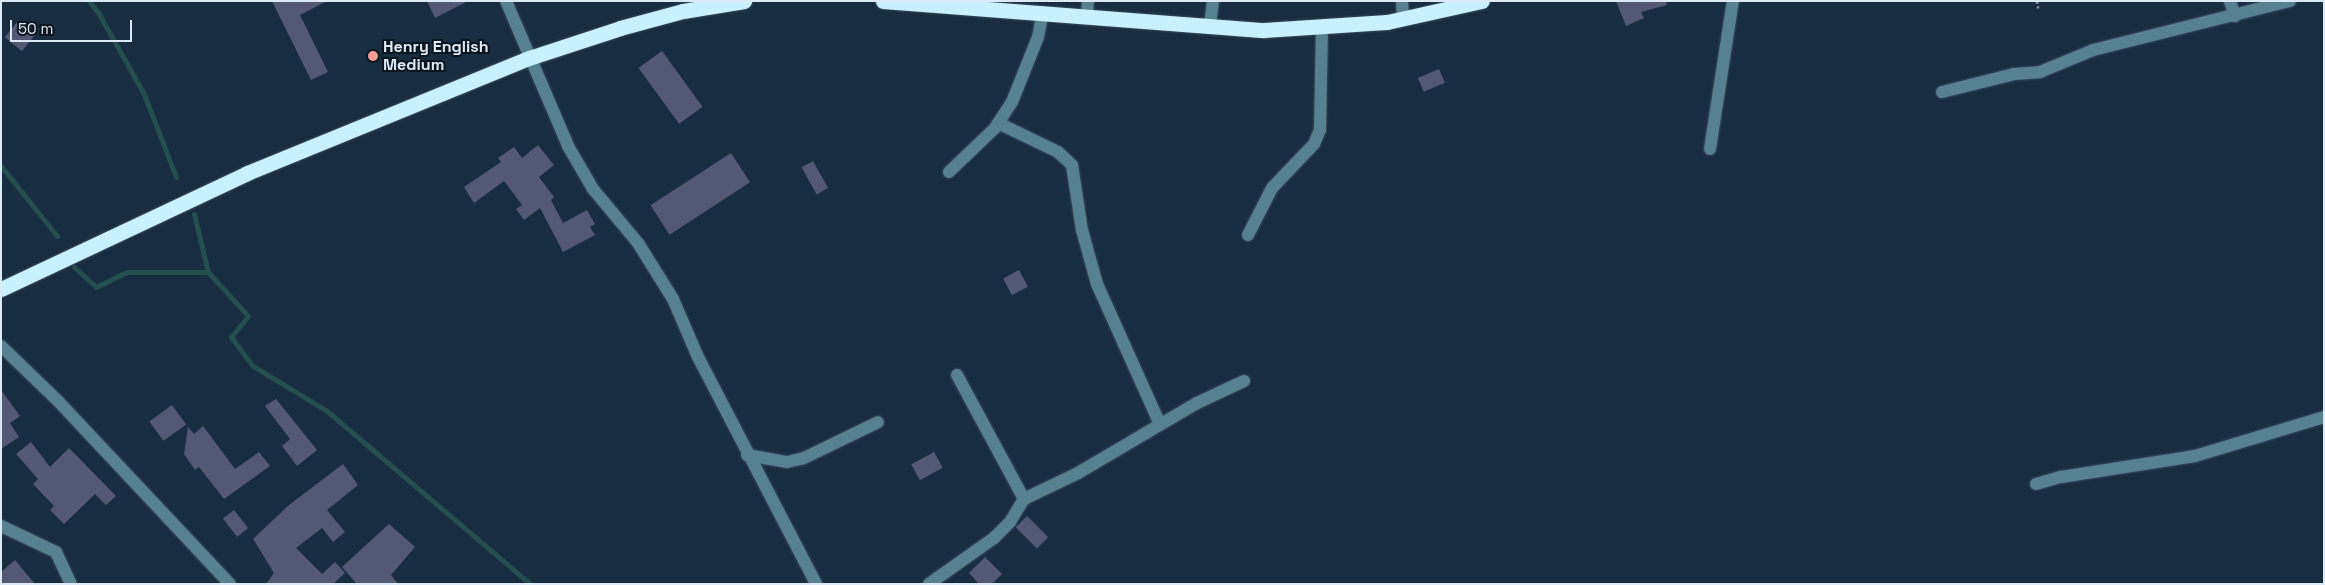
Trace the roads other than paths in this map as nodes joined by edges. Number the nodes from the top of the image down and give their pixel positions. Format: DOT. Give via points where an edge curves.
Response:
graph roads {
  1 [pos="506,1"];
  2 [pos="744,1"];
  3 [pos="883,1"];
  4 [pos="1213,1"];
  5 [pos="1402,1"];
  6 [pos="1482,1"];
  7 [pos="1733,1"];
  8 [pos="2230,1"];
  9 [pos="2290,1"];
  10 [pos="1009,5"];
  11 [pos="1087,8"];
  12 [pos="1043,12"];
  13 [pos="2234,16"];
  14 [pos="1403,18"];
  15 [pos="1210,26"];
  16 [pos="1322,26"];
  17 [pos="529,58"];
  18 [pos="1942,92"];
  19 [pos="998,123"];
  20 [pos="1710,149"];
  21 [pos="949,172"];
  22 [pos="1248,235"];
  23 [pos="1,289"];
  24 [pos="1,346"];
  25 [pos="957,375"];
  26 [pos="1244,381"];
  27 [pos="2324,417"];
  28 [pos="878,422"];
  29 [pos="1160,424"];
  30 [pos="747,455"];
  31 [pos="2036,484"];
  32 [pos="1024,499"];
  33 [pos="1,526"];
  34 [pos="71,584"];
  35 [pos="230,584"];
  36 [pos="816,584"];
  37 [pos="929,584"];
  1 -- 17 [label="street"];
  2 -- 17 [label="highway" via="656,18"];
  3 -- 10 [label="highway"];
  4 -- 15 [label="street"];
  5 -- 14 [label="street"];
  6 -- 14 [label="highway"];
  7 -- 20 [label="street"];
  8 -- 13 [label="street"];
  9 -- 13 [label="street"];
  10 -- 12 [label="highway"];
  11 -- 12 [label="highway"];
  11 -- 15 [label="highway"];
  12 -- 19 [label="street" via="1028,67"];
  13 -- 18 [label="street" via="2080,54 2040,72 2014,74"];
  14 -- 16 [label="highway"];
  15 -- 16 [label="highway" via="1264,30"];
  16 -- 22 [label="street" via="1320,130 1314,144 1272,188"];
  17 -- 23 [label="highway" via="246,173"];
  17 -- 30 [label="street" via="568,146 593,189 638,243 673,299"];
  19 -- 21 [label="street"];
  19 -- 29 [label="street" via="1058,152 1072,164 1082,230 1097,284"];
  24 -- 35 [label="street" via="58,401"];
  25 -- 32 [label="street"];
  26 -- 29 [label="street"];
  27 -- 31 [label="street" via="2196,456 2061,476"];
  28 -- 30 [label="street" via="804,458 787,462"];
  29 -- 32 [label="street" via="1078,473"];
  30 -- 36 [label="street"];
  32 -- 37 [label="street" via="1010,522 994,538"];
  33 -- 34 [label="street" via="56,552"];
}
